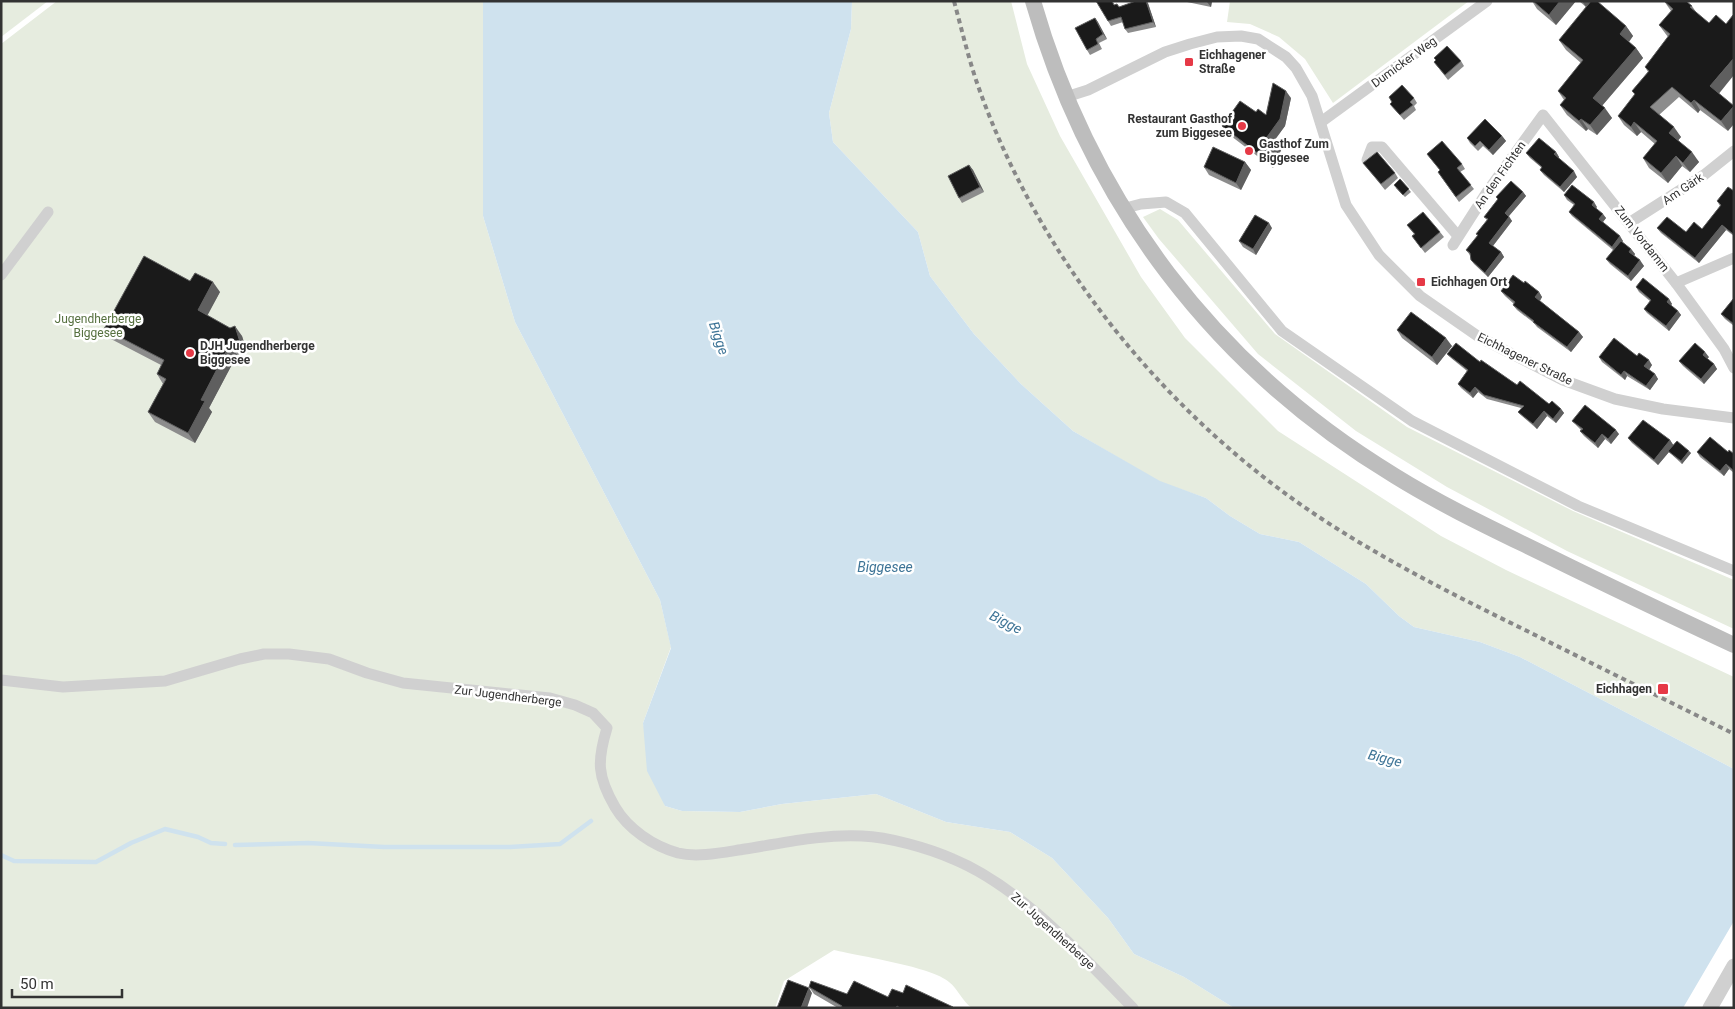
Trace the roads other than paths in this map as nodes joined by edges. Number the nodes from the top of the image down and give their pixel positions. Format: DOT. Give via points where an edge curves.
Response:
graph roads {
  1 [pos="1033,1"];
  2 [pos="1487,1"];
  3 [pos="1066,97"];
  4 [pos="1543,114"];
  5 [pos="1321,122"];
  6 [pos="1734,151"];
  7 [pos="1367,160"];
  8 [pos="1122,209"];
  9 [pos="48,212"];
  10 [pos="1629,223"];
  11 [pos="1734,258"];
  12 [pos="1,275"];
  13 [pos="1676,284"];
  14 [pos="1734,368"];
  15 [pos="1734,418"];
  16 [pos="1734,571"];
  17 [pos="1734,645"];
  18 [pos="1,680"];
  19 [pos="1734,966"];
  20 [pos="1133,1008"];
  21 [pos="1710,1008"];
  1 -- 3 [label="main road"];
  2 -- 5 [label="street, Dumicker Weg"];
  3 -- 5 [label="street, Eichhagener Straße" via="1088,90 1165,52 1217,37 1241,36 1258,39 1286,57 1312,96"];
  3 -- 8 [label="main road"];
  4 -- 7 [label="street, An den Fichten" via="1486,192 1456,240 1382,147 1372,147"];
  4 -- 10 [label="street, Zum Vordamm"];
  5 -- 15 [label="street, Eichhagener Straße" via="1346,205 1379,255 1420,296 1479,337 1563,380 1615,399"];
  6 -- 10 [label="street, Am Gärk" via="1704,175"];
  8 -- 16 [label="street" via="1166,202 1184,213 1282,331 1412,421 1578,506"];
  8 -- 17 [label="main road" via="1187,299 1217,332 1250,366 1319,424 1394,476 1446,506"];
  9 -- 12 [label="street"];
  10 -- 13 [label="street, Zum Vordamm"];
  11 -- 13 [label="street"];
  13 -- 14 [label="street, Zum Vordamm" via="1724,349"];
  18 -- 20 [label="street, Zur Jugendherberge" via="63,687 165,681 240,658 289,654 329,659 403,683 550,698 593,713 608,728 600,750 600,773 608,794 619,813 654,843 679,853 709,854 823,836 863,836 909,844 953,859 983,874 1018,898"];
  19 -- 21 [label="street"];
}
